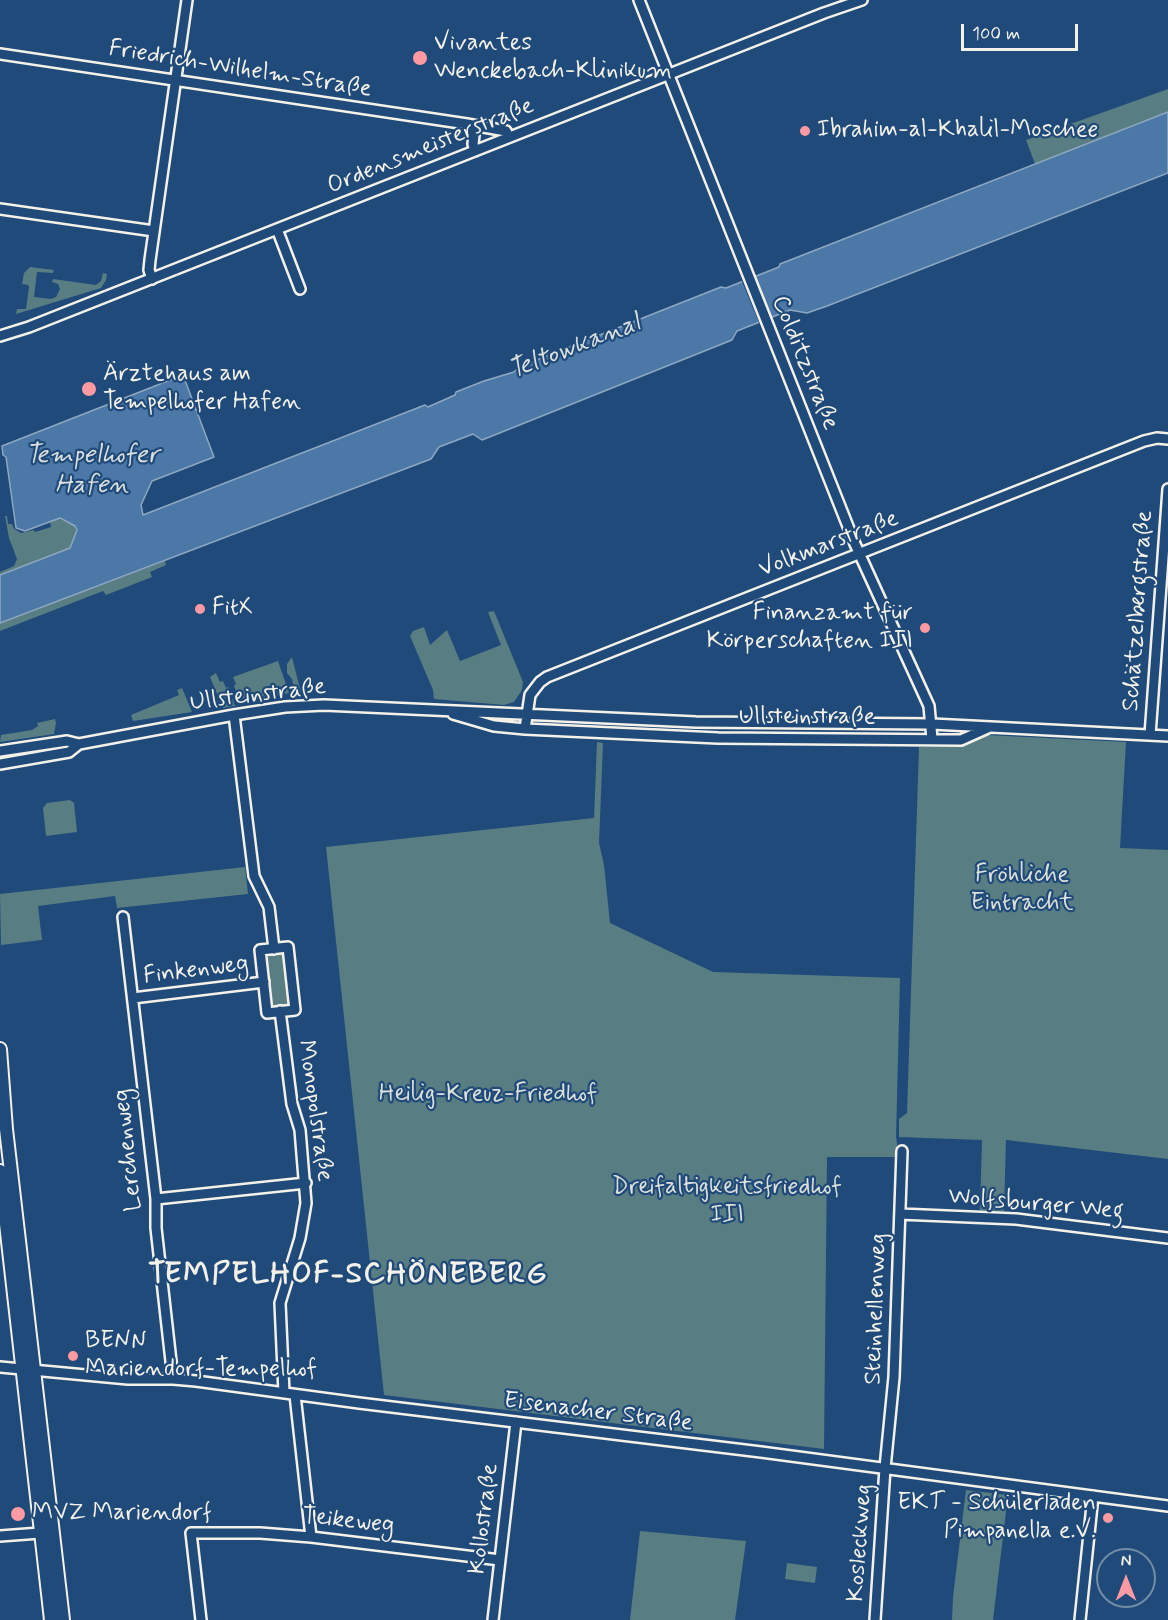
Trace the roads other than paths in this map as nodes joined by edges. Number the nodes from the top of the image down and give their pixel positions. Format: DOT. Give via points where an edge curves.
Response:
graph roads {
  1 [pos="187,0"];
  2 [pos="639,0"];
  3 [pos="862,0"];
  4 [pos="0,54"];
  5 [pos="668,75"];
  6 [pos="176,80"];
  7 [pos="475,126"];
  8 [pos="509,137"];
  9 [pos="476,151"];
  10 [pos="0,209"];
  11 [pos="277,230"];
  12 [pos="154,231"];
  13 [pos="152,279"];
  14 [pos="300,289"];
  15 [pos="0,337"];
  16 [pos="1168,439"];
  17 [pos="1168,489"];
  18 [pos="859,554"];
  19 [pos="444,711"];
  20 [pos="526,714"];
  21 [pos="234,716"];
  22 [pos="619,719"];
  23 [pos="893,723"];
  24 [pos="932,724"];
  25 [pos="992,726"];
  26 [pos="525,729"];
  27 [pos="619,734"];
  28 [pos="1150,735"];
  29 [pos="1168,736"];
  30 [pos="893,738"];
  31 [pos="932,739"];
  32 [pos="79,744"];
  33 [pos="0,751"];
  34 [pos="0,764"];
  35 [pos="123,917"];
  36 [pos="274,949"];
  37 [pos="264,982"];
  38 [pos="132,998"];
  39 [pos="280,1011"];
  40 [pos="0,1049"];
  41 [pos="2,1090"];
  42 [pos="902,1151"];
  43 [pos="0,1171"];
  44 [pos="306,1183"];
  45 [pos="156,1199"];
  46 [pos="7,1210"];
  47 [pos="900,1214"];
  48 [pos="1168,1238"];
  49 [pos="0,1367"];
  50 [pos="28,1370"];
  51 [pos="173,1379"];
  52 [pos="284,1393"];
  53 [pos="295,1395"];
  54 [pos="516,1422"];
  55 [pos="885,1468"];
  56 [pos="1093,1496"];
  57 [pos="1168,1506"];
  58 [pos="40,1533"];
  59 [pos="0,1536"];
  60 [pos="311,1537"];
  61 [pos="500,1560"];
  62 [pos="51,1620"];
  63 [pos="63,1620"];
  64 [pos="201,1620"];
  65 [pos="493,1620"];
  66 [pos="875,1620"];
  67 [pos="1080,1620"];
  1 -- 6 [label="street"];
  2 -- 5 [label="street, Colditzstraße"];
  3 -- 5 [label="street, Ordensmeisterstraße"];
  4 -- 6 [label="street, Friedrich-Wilhelm-Straße"];
  5 -- 8 [label="street, Ordensmeisterstraße"];
  5 -- 18 [label="street, Colditzstraße"];
  6 -- 7 [label="street, Friedrich-Wilhelm-Straße"];
  6 -- 12 [label="street"];
  7 -- 8 [label="street, Friedrich-Wilhelm-Straße" via="506,131"];
  7 -- 9 [label="street"];
  8 -- 9 [label="street, Ordensmeisterstraße"];
  9 -- 11 [label="street, Ordensmeisterstraße"];
  10 -- 12 [label="street"];
  11 -- 13 [label="street, Ordensmeisterstraße"];
  11 -- 14 [label="street"];
  12 -- 13 [label="street" via="149,270"];
  13 -- 15 [label="street, Ordensmeisterstraße"];
  16 -- 18 [label="street, Volkmarstraße" via="1144,441"];
  17 -- 28 [label="street, Schätzelbergstraße"];
  18 -- 20 [label="street, Volkmarstraße" via="547,677 530,695"];
  18 -- 24 [label="street, Colditzstraße" via="922,690"];
  19 -- 20 [label="street, Ullsteinstraße"];
  19 -- 21 [label="street, Ullsteinstraße" via="324,705"];
  19 -- 26 [label="street, Ullsteinstraße" via="494,726"];
  20 -- 22 [label="street, Ullsteinstraße"];
  20 -- 26 [label="street"];
  21 -- 32 [label="street, Ullsteinstraße"];
  21 -- 36 [label="street" via="254,876 269,907"];
  22 -- 23 [label="street, Ullsteinstraße"];
  22 -- 27 [label="street"];
  23 -- 24 [label="street, Ullsteinstraße"];
  23 -- 30 [label="street"];
  24 -- 25 [label="street, Ullsteinstraße"];
  24 -- 31 [label="street, Colditzstraße"];
  25 -- 28 [label="street, Ullsteinstraße"];
  25 -- 31 [label="street, Ullsteinstraße" via="961,740"];
  26 -- 27 [label="street, Ullsteinstraße"];
  27 -- 30 [label="street, Ullsteinstraße"];
  28 -- 29 [label="street, Ullsteinstraße"];
  30 -- 31 [label="street, Ullsteinstraße"];
  32 -- 33 [label="street, Ullsteinstraße" via="67,741"];
  32 -- 34 [label="street, Ullsteinstraße" via="69,752"];
  35 -- 38 [label="street, Lerchenweg"];
  36 -- 37 [label="street, Monopolstraße" via="260,950"];
  36 -- 39 [label="street, Monopolstraße" via="288,947 295,1010"];
  37 -- 38 [label="street, Finkenweg"];
  37 -- 39 [label="street, Monopolstraße" via="267,1013"];
  38 -- 45 [label="street, Lerchenweg"];
  39 -- 44 [label="street, Monopolstraße"];
  40 -- 41 [label="main road"];
  41 -- 46 [label="main road"];
  42 -- 47 [label="street, Steinhellenweg"];
  43 -- 46 [label="main road"];
  44 -- 45 [label="street"];
  44 -- 52 [label="street, Monopolstraße" via="304,1222 280,1303"];
  45 -- 51 [label="street, Lerchenweg"];
  46 -- 50 [label="main road"];
  47 -- 48 [label="street, Wolfsburger Weg" via="1016,1219"];
  47 -- 55 [label="street, Steinhellenweg" via="894,1377"];
  49 -- 50 [label="street, Eisenacher Straße"];
  50 -- 51 [label="street, Eisenacher Straße"];
  50 -- 58 [label="main road"];
  50 -- 63 [label="main road"];
  51 -- 52 [label="street, Eisenacher Straße"];
  52 -- 53 [label="street, Eisenacher Straße"];
  53 -- 54 [label="street, Eisenacher Straße"];
  53 -- 60 [label="street"];
  54 -- 55 [label="street, Eisenacher Straße"];
  54 -- 61 [label="street, Kollostraße"];
  55 -- 56 [label="street, Eisenacher Straße"];
  55 -- 66 [label="street, Kosleckweg"];
  56 -- 57 [label="street, Eisenacher Straße"];
  56 -- 67 [label="street"];
  58 -- 59 [label="street"];
  58 -- 62 [label="main road"];
  60 -- 61 [label="street, Teikeweg"];
  60 -- 64 [label="street, Teikeweg" via="191,1533"];
  61 -- 65 [label="street, Kollostraße"];
}
